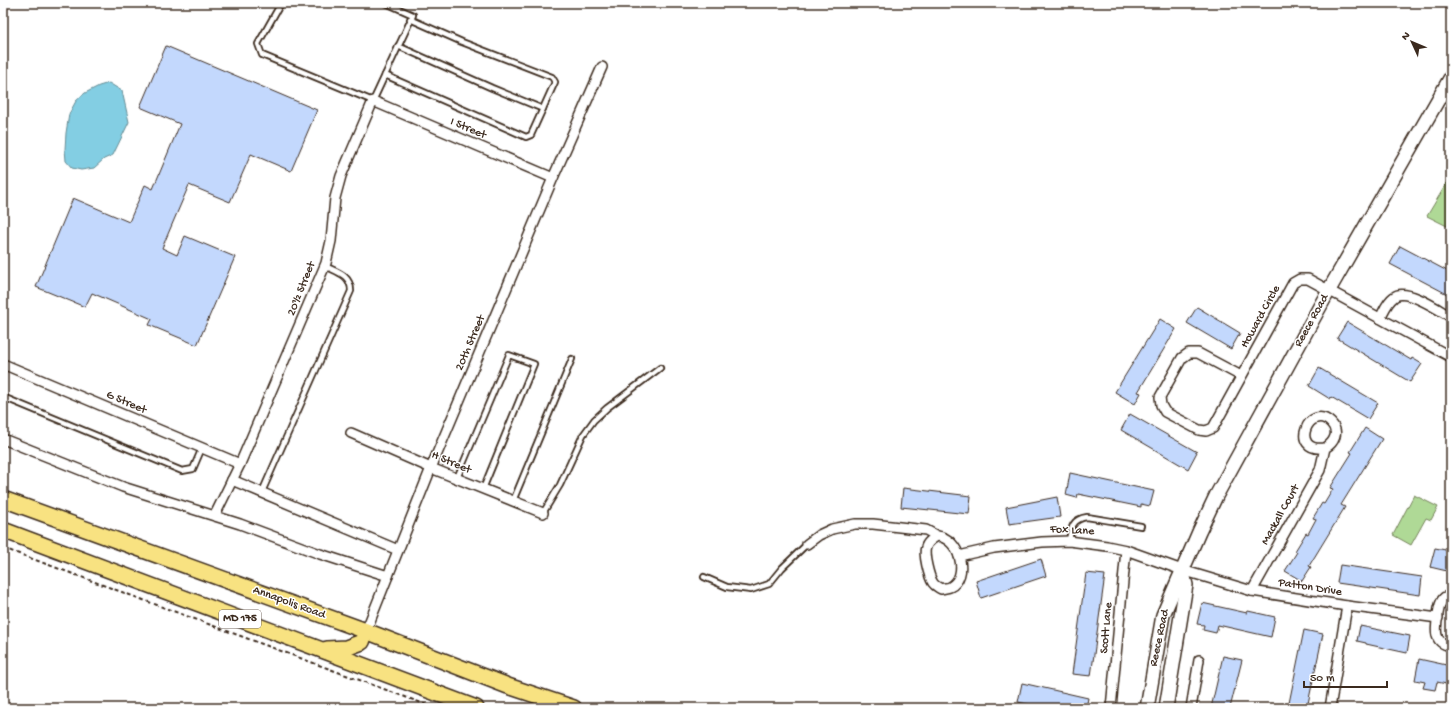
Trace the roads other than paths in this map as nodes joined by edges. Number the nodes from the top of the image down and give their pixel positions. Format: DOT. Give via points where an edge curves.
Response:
graph roads {
  1 [pos="284,3"];
  2 [pos="386,3"];
  3 [pos="410,20"];
  4 [pos="398,46"];
  5 [pos="602,67"];
  6 [pos="385,75"];
  7 [pos="1451,77"];
  8 [pos="373,101"];
  9 [pos="543,109"];
  10 [pos="553,178"];
  11 [pos="325,266"];
  12 [pos="1329,290"];
  13 [pos="1451,317"];
  14 [pos="1380,318"];
  15 [pos="1451,357"];
  16 [pos="572,359"];
  17 [pos="3,364"];
  18 [pos="660,368"];
  19 [pos="1241,376"];
  20 [pos="3,397"];
  21 [pos="351,432"];
  22 [pos="3,439"];
  23 [pos="202,448"];
  24 [pos="1325,448"];
  25 [pos="240,464"];
  26 [pos="431,468"];
  27 [pos="457,478"];
  28 [pos="232,480"];
  29 [pos="483,489"];
  30 [pos="262,492"];
  31 [pos="3,499"];
  32 [pos="513,501"];
  33 [pos="543,513"];
  34 [pos="215,515"];
  35 [pos="1141,526"];
  36 [pos="3,530"];
  37 [pos="937,536"];
  38 [pos="1069,541"];
  39 [pos="807,544"];
  40 [pos="398,550"];
  41 [pos="1126,550"];
  42 [pos="959,556"];
  43 [pos="1182,570"];
  44 [pos="388,576"];
  45 [pos="704,577"];
  46 [pos="1252,591"];
  47 [pos="1451,595"];
  48 [pos="1347,606"];
  49 [pos="1438,618"];
  50 [pos="366,631"];
  51 [pos="1451,646"];
  52 [pos="318,649"];
  53 [pos="1199,660"];
  54 [pos="476,708"];
  55 [pos="574,708"];
  56 [pos="1111,708"];
  57 [pos="1147,708"];
  58 [pos="1166,708"];
  59 [pos="1191,708"];
  60 [pos="1330,708"];
  1 -- 8 [label="lane" via="280,5 258,44 262,55"];
  2 -- 3 [label="lane" via="413,15"];
  3 -- 4 [label="lane"];
  3 -- 9 [label="lane" via="552,77 555,82"];
  4 -- 6 [label="lane"];
  4 -- 9 [label="lane"];
  5 -- 10 [label="street, 20th Street"];
  6 -- 8 [label="lane"];
  6 -- 9 [label="lane" via="526,137 531,135"];
  7 -- 12 [label="main road, Reece Road"];
  8 -- 10 [label="street, I Street"];
  8 -- 11 [label="street, 20½ Street" via="339,184"];
  10 -- 26 [label="street, 20th Street"];
  11 -- 25 [label="street, 20½ Street"];
  11 -- 30 [label="lane" via="347,278 351,284 351,291"];
  12 -- 14 [label="street, Howard Circle"];
  12 -- 19 [label="street, Howard Circle" via="1308,279 1300,279 1293,283"];
  12 -- 43 [label="main road, Reece Road" via="1216,496"];
  13 -- 14 [label="street" via="1410,295 1401,293 1394,297"];
  14 -- 15 [label="street, Howard Circle"];
  16 -- 32 [label="lane"];
  17 -- 23 [label="street, G Street"];
  18 -- 33 [label="lane" via="594,420 583,435 560,485"];
  19 -- 19 [label="street, Howard Circle" via="1213,428 1206,431 1199,430 1165,412 1161,405 1160,397 1182,358 1189,353 1198,353"];
  20 -- 23 [label="lane" via="182,471 193,469"];
  21 -- 26 [label="street, H Street"];
  22 -- 34 [label="street" via="123,487"];
  23 -- 25 [label="street, G Street"];
  24 -- 46 [label="street, Mackall Court" via="1320,470"];
  25 -- 28 [label="street, 20½ Street"];
  26 -- 27 [label="street, H Street"];
  26 -- 40 [label="street, 20th Street"];
  27 -- 29 [label="street, H Street"];
  27 -- 29 [label="lane" via="509,355 534,364"];
  28 -- 30 [label="street"];
  28 -- 34 [label="street, 20½ Street"];
  29 -- 32 [label="street, H Street"];
  30 -- 40 [label="street"];
  31 -- 50 [label="main road, Annapolis Road / MD 175"];
  32 -- 33 [label="street, H Street"];
  34 -- 44 [label="street"];
  35 -- 38 [label="lane" via="1080,518 1074,522"];
  36 -- 52 [label="main road, MD 175"];
  37 -- 39 [label="street" via="926,530 855,524 832,529"];
  37 -- 42 [label="street" via="950,541 956,547"];
  37 -- 42 [label="street" via="925,547 925,556 931,578 941,589 950,587 957,580 961,570"];
  38 -- 41 [label="street, Fox Lane"];
  38 -- 42 [label="street, Fox Lane" via="1008,546"];
  39 -- 45 [label="lane" via="769,584 751,590 726,587"];
  40 -- 44 [label="street, 20th Street"];
  41 -- 43 [label="street, Fox Lane"];
  41 -- 56 [label="street, Scott Lane"];
  43 -- 46 [label="street, Patton Drive"];
  43 -- 57 [label="main road, Reece Road" via="1162,615"];
  43 -- 58 [label="main road, Reece Road" via="1186,585"];
  44 -- 50 [label="street, 20th Street"];
  46 -- 48 [label="street, Patton Drive"];
  47 -- 49 [label="street" via="1440,603"];
  48 -- 49 [label="street, Patton Drive"];
  48 -- 60 [label="street"];
  49 -- 51 [label="street" via="1435,632 1438,640"];
  50 -- 52 [label="main road" via="362,642 346,648"];
  50 -- 55 [label="main road, Annapolis Road / MD 175" via="508,686"];
  52 -- 54 [label="main road, MD 175"];
  53 -- 59 [label="street"];
}
